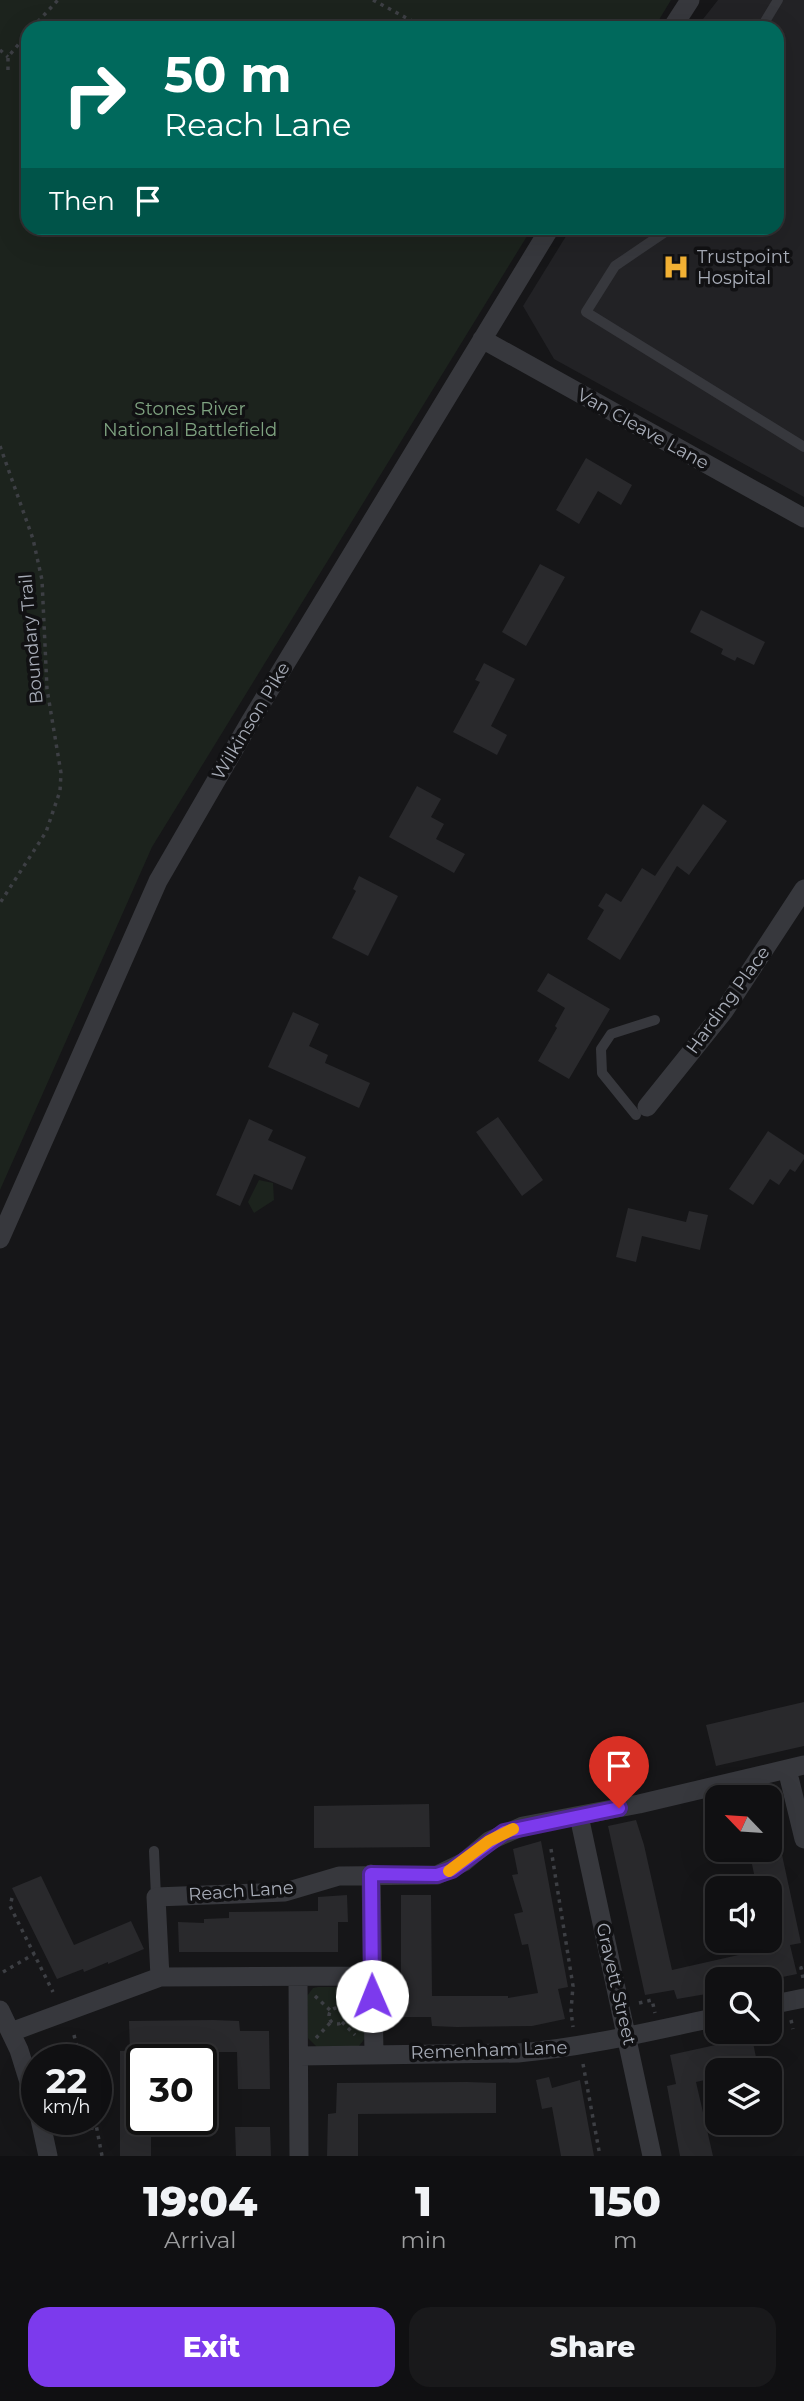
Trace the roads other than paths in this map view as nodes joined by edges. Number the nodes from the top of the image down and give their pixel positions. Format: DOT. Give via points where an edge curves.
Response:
graph roads {
  1 [pos="691,0"];
  2 [pos="778,0"];
  3 [pos="678,21"];
  4 [pos="765,21"];
  5 [pos="546,235"];
  6 [pos="661,235"];
  7 [pos="482,339"];
  8 [pos="804,447"];
  9 [pos="804,518"];
  10 [pos="804,889"];
  11 [pos="655,1020"];
  12 [pos="641,1111"];
  13 [pos="0,1239"];
  14 [pos="796,1767"];
  15 [pos="579,1816"];
  16 [pos="804,1839"];
  17 [pos="154,1851"];
  18 [pos="371,1874"];
  19 [pos="156,1897"];
  20 [pos="372,1976"];
  21 [pos="160,1977"];
  22 [pos="298,1978"];
  23 [pos="803,1988"];
  24 [pos="782,1999"];
  25 [pos="0,2010"];
  26 [pos="705,2020"];
  27 [pos="11,2032"];
  28 [pos="628,2038"];
  29 [pos="374,2054"];
  30 [pos="299,2056"];
  31 [pos="21,2061"];
  32 [pos="43,2135"];
  33 [pos="651,2155"];
  34 [pos="48,2156"];
  35 [pos="299,2156"];
  1 -- 3 [label="street"];
  2 -- 4 [label="lane"];
  5 -- 7 [label="street, Wilkinson Pike"];
  6 -- 8 [label="lane" via="615,266 586,312"];
  7 -- 9 [label="street, Van Cleave Lane"];
  7 -- 13 [label="street, Wilkinson Pike" via="158,881"];
  10 -- 12 [label="street, Harding Place" via="723,1011"];
  11 -- 12 [label="lane" via="611,1034 601,1049 602,1073"];
  14 -- 15 [label="street, Reach Lane"];
  14 -- 16 [label="street"];
  15 -- 18 [label="street, Reach Lane" via="504,1832 452,1870 437,1875"];
  15 -- 28 [label="street, Gravett Street"];
  17 -- 19 [label="lane"];
  18 -- 19 [label="street, Reach Lane" via="339,1876 285,1892"];
  18 -- 20 [label="street"];
  19 -- 21 [label="street"];
  20 -- 22 [label="street"];
  20 -- 29 [label="street"];
  21 -- 22 [label="street"];
  21 -- 27 [label="street"];
  22 -- 30 [label="street"];
  23 -- 24 [label="street"];
  25 -- 27 [label="street"];
  26 -- 28 [label="street, Remenham Lane"];
  27 -- 31 [label="street"];
  28 -- 29 [label="street, Remenham Lane" via="518,2053"];
  28 -- 33 [label="street, Gravett Street"];
  29 -- 30 [label="street, Remenham Lane"];
  30 -- 35 [label="street"];
  32 -- 34 [label="street"];
}
